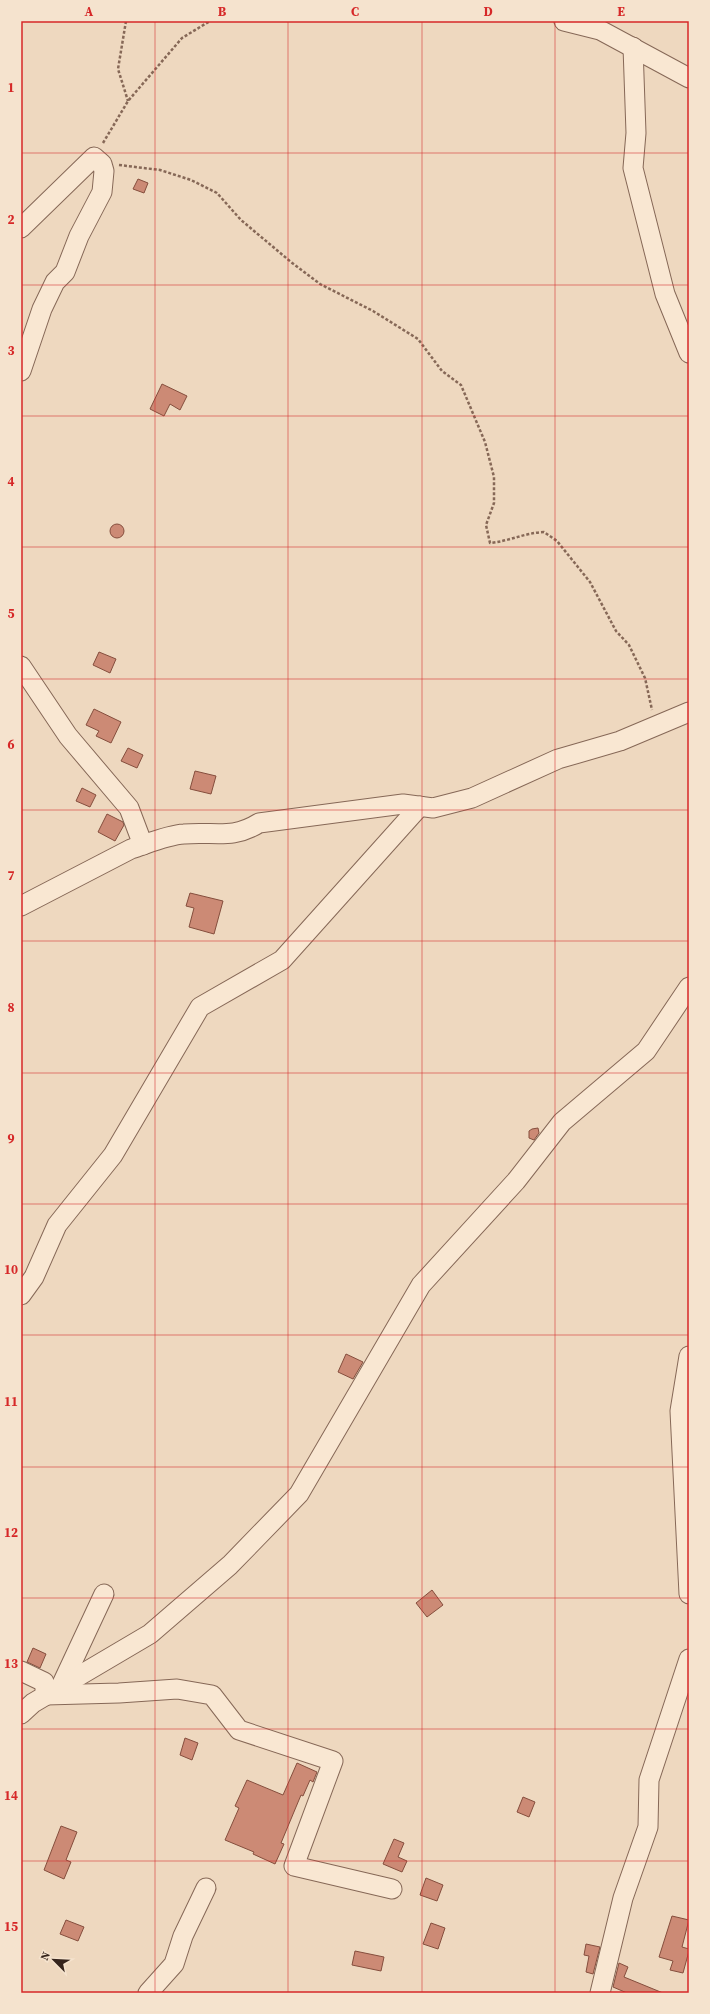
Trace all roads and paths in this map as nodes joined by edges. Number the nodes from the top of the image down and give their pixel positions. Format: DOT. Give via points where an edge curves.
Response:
graph roads {
  1 [pos="126,21"];
  2 [pos="210,21"];
  3 [pos="564,21"];
  4 [pos="633,47"];
  5 [pos="689,78"];
  6 [pos="128,101"];
  7 [pos="98,160"];
  8 [pos="21,228"];
  9 [pos="689,353"];
  10 [pos="21,371"];
  11 [pos="21,666"];
  12 [pos="689,712"];
  13 [pos="655,727"];
  14 [pos="420,806"];
  15 [pos="143,845"];
  16 [pos="21,906"];
  17 [pos="689,986"];
  18 [pos="21,1295"];
  19 [pos="689,1356"];
  20 [pos="104,1594"];
  21 [pos="689,1594"];
  22 [pos="689,1659"];
  23 [pos="21,1671"];
  24 [pos="53,1690"];
  25 [pos="21,1714"];
  26 [pos="206,1888"];
  27 [pos="392,1889"];
  28 [pos="148,1993"];
  29 [pos="600,1993"];
  1 -- 6 [label="path" via="118,69"];
  2 -- 6 [label="path" via="182,38"];
  3 -- 4 [label="street" via="600,30"];
  4 -- 5 [label="street"];
  4 -- 9 [label="street" via="636,134 633,168 665,294"];
  6 -- 7 [label="path"];
  7 -- 8 [label="street"];
  7 -- 10 [label="street" via="104,172 102,192 79,236 65,272 55,282 42,309"];
  7 -- 13 [label="path" via="160,170 191,180 217,193 241,220 314,280 373,311 418,339 442,371 461,385 485,442 494,477 494,502 486,525 490,543 507,541 528,532 544,532 557,542 590,582 616,631 629,645 646,678"];
  11 -- 15 [label="street" via="68,736 129,808"];
  12 -- 13 [label="street"];
  13 -- 14 [label="street" via="620,741 558,759 472,798 433,808"];
  14 -- 15 [label="street" via="403,804 338,811 259,823 236,834 182,834"];
  14 -- 18 [label="street" via="282,960 200,1007 113,1155 57,1225 34,1277"];
  15 -- 16 [label="street"];
  17 -- 24 [label="street" via="646,1051 562,1122 516,1181 421,1285 299,1494 230,1565 150,1634"];
  19 -- 21 [label="street" via="680,1411"];
  20 -- 24 [label="street"];
  22 -- 29 [label="street" via="649,1780 648,1827 622,1898"];
  23 -- 24 [label="street" via="44,1682"];
  24 -- 25 [label="street" via="32,1703"];
  24 -- 27 [label="street" via="119,1693 177,1689 212,1695 239,1730 333,1762 294,1866"];
  26 -- 28 [label="street" via="183,1936 174,1964"];
}
